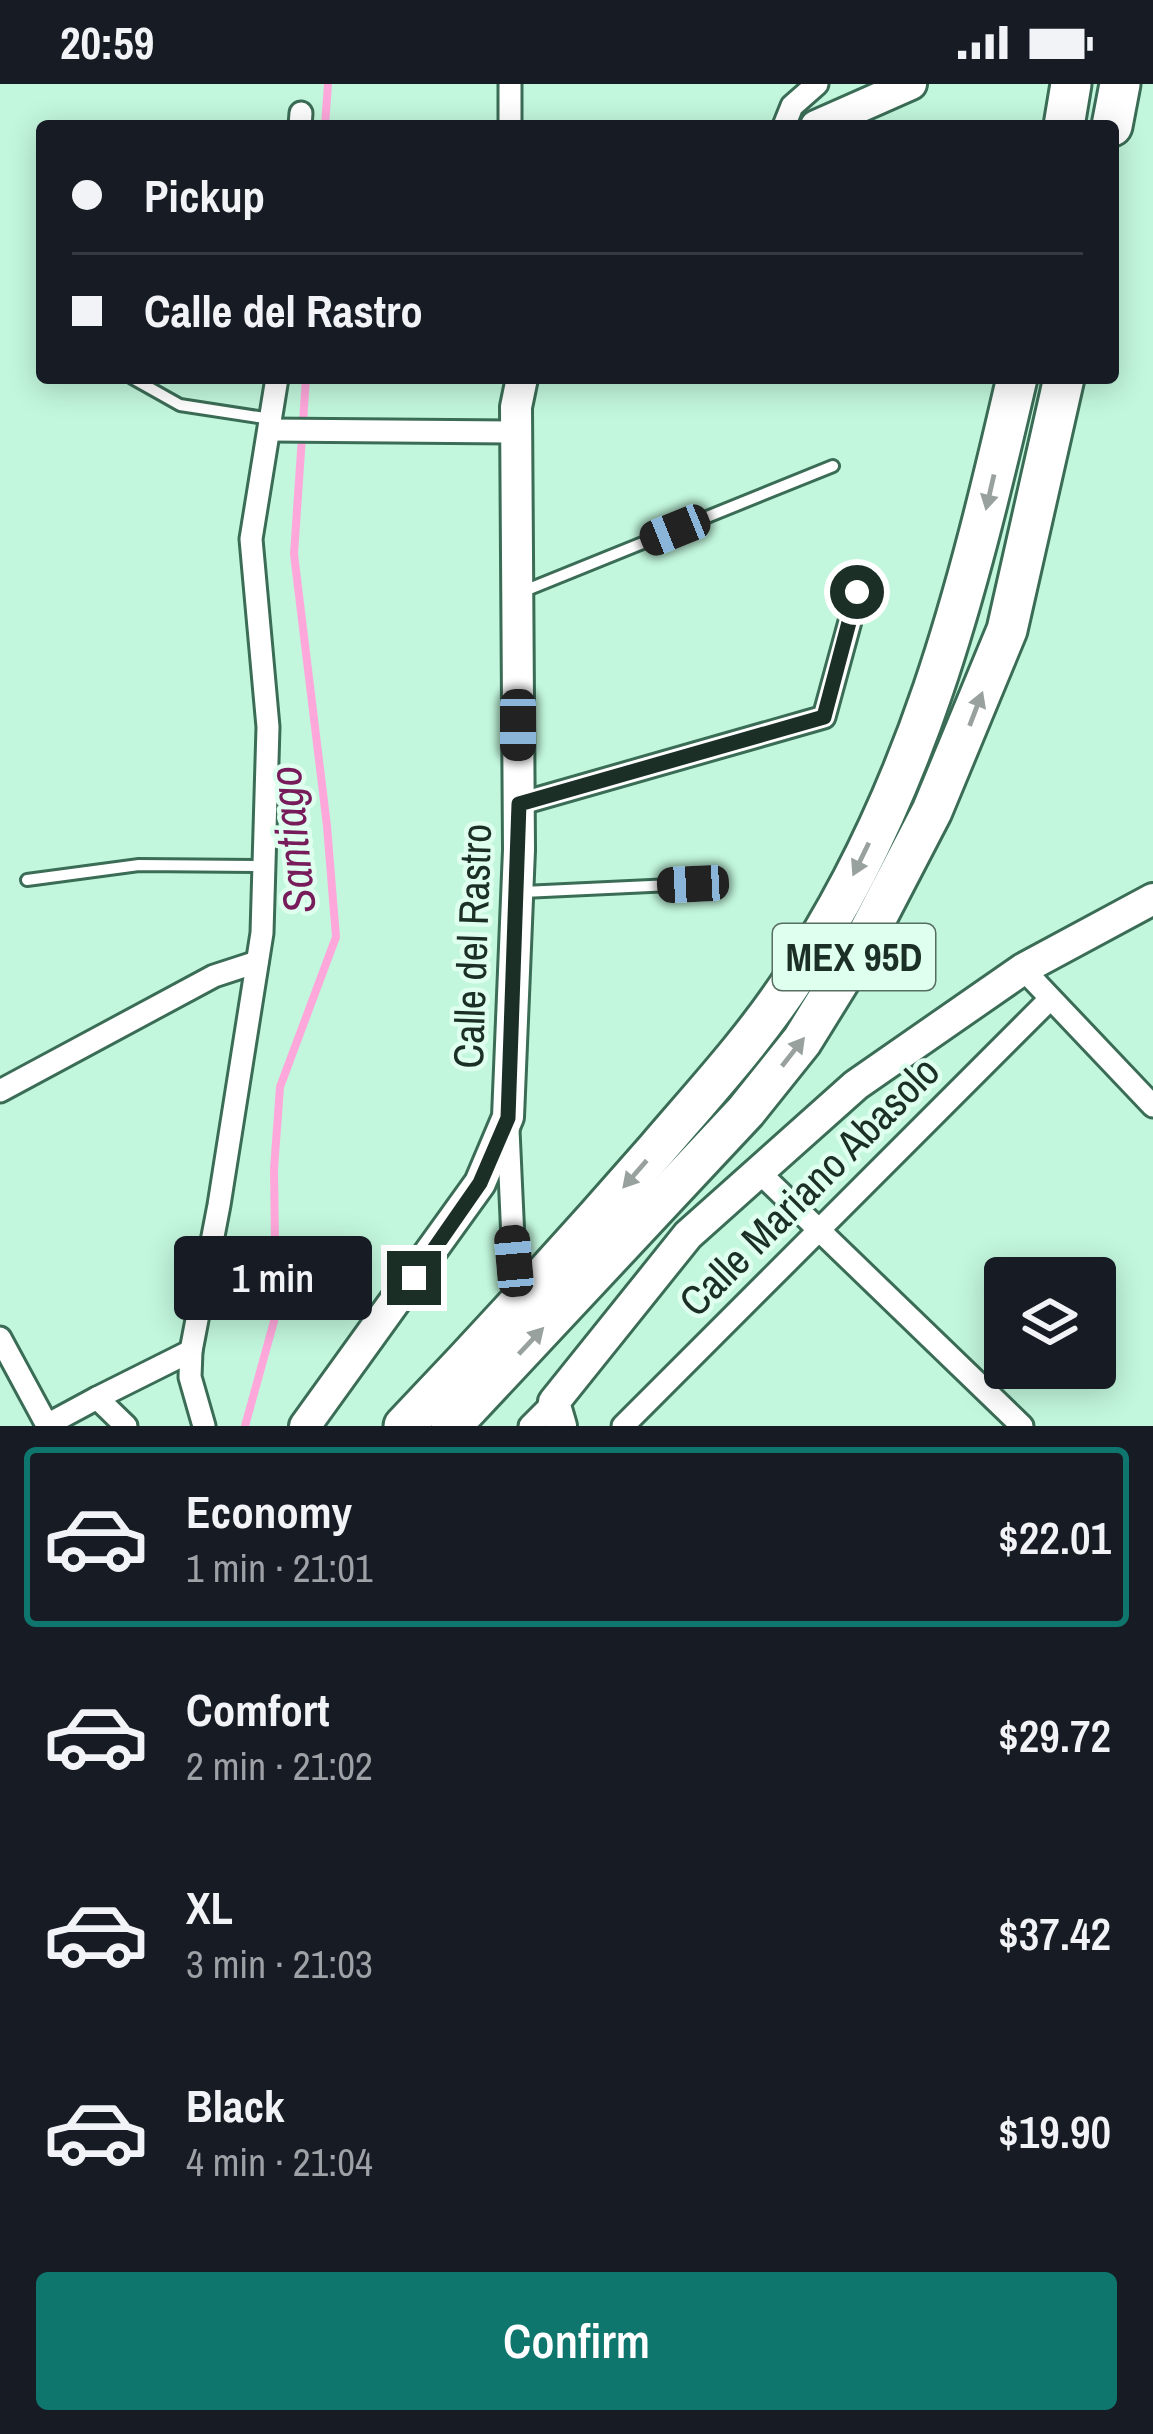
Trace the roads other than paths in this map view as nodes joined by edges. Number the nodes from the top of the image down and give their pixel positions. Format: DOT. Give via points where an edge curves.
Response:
graph roads {
  1 [pos="510,84"];
  2 [pos="817,84"];
  3 [pos="910,84"];
  4 [pos="1072,84"];
  5 [pos="1120,84"];
  6 [pos="510,120"];
  7 [pos="786,120"];
  8 [pos="829,120"];
  9 [pos="1065,120"];
  10 [pos="1113,120"];
  11 [pos="143,384"];
  12 [pos="277,384"];
  13 [pos="1016,384"];
  14 [pos="1063,384"];
  15 [pos="518,406"];
  16 [pos="272,426"];
  17 [pos="833,466"];
  18 [pos="857,592"];
  19 [pos="517,593"];
  20 [pos="519,804"];
  21 [pos="264,866"];
  22 [pos="27,880"];
  23 [pos="693,884"];
  24 [pos="517,892"];
  25 [pos="1153,899"];
  26 [pos="257,962"];
  27 [pos="1022,969"];
  28 [pos="1049,1000"];
  29 [pos="0,1091"];
  30 [pos="1153,1106"];
  31 [pos="508,1118"];
  32 [pos="760,1173"];
  33 [pos="820,1232"];
  34 [pos="514,1261"];
  35 [pos="0,1339"];
  36 [pos="190,1351"];
  37 [pos="97,1398"];
  38 [pos="558,1414"];
  39 [pos="126,1426"];
  40 [pos="204,1426"];
  41 [pos="305,1426"];
  42 [pos="404,1426"];
  43 [pos="451,1426"];
  44 [pos="530,1426"];
  45 [pos="623,1426"];
  46 [pos="1022,1426"];
  1 -- 6 [label="street"];
  2 -- 7 [label="street"];
  3 -- 8 [label="main road"];
  4 -- 9 [label="highway"];
  5 -- 10 [label="highway"];
  11 -- 16 [label="lane" via="180,405"];
  12 -- 16 [label="street"];
  13 -- 42 [label="highway, MEX 95D, one-way" via="932,701 842,898 736,1058"];
  43 -- 14 [label="highway, MEX 95D, one-way" via="746,1111 802,1041 867,936 932,811 1007,630"];
  15 -- 16 [label="street" via="315,431"];
  15 -- 19 [label="main road, Calle del Rastro"];
  16 -- 21 [label="street" via="251,539 268,728"];
  17 -- 19 [label="lane"];
  18 -- 20 [label="street" via="824,717"];
  19 -- 20 [label="main road, Calle del Rastro"];
  20 -- 24 [label="main road, Calle del Rastro"];
  21 -- 22 [label="lane" via="139,865"];
  21 -- 26 [label="street"];
  23 -- 24 [label="lane"];
  24 -- 31 [label="main road, Calle del Rastro"];
  25 -- 27 [label="main road"];
  26 -- 29 [label="street" via="214,976"];
  26 -- 36 [label="street"];
  27 -- 28 [label="street"];
  27 -- 32 [label="main road" via="856,1085"];
  28 -- 30 [label="street"];
  28 -- 33 [label="street, Calle Mariano Abasolo"];
  31 -- 34 [label="street"];
  31 -- 41 [label="main road, Calle del Rastro" via="480,1183"];
  32 -- 33 [label="street"];
  32 -- 38 [label="main road" via="688,1235"];
  33 -- 45 [label="street, Calle Mariano Abasolo"];
  33 -- 46 [label="street"];
  35 -- 37 [label="street" via="47,1425"];
  36 -- 37 [label="street"];
  36 -- 40 [label="street"];
  37 -- 39 [label="street"];
  38 -- 44 [label="street"];
}
